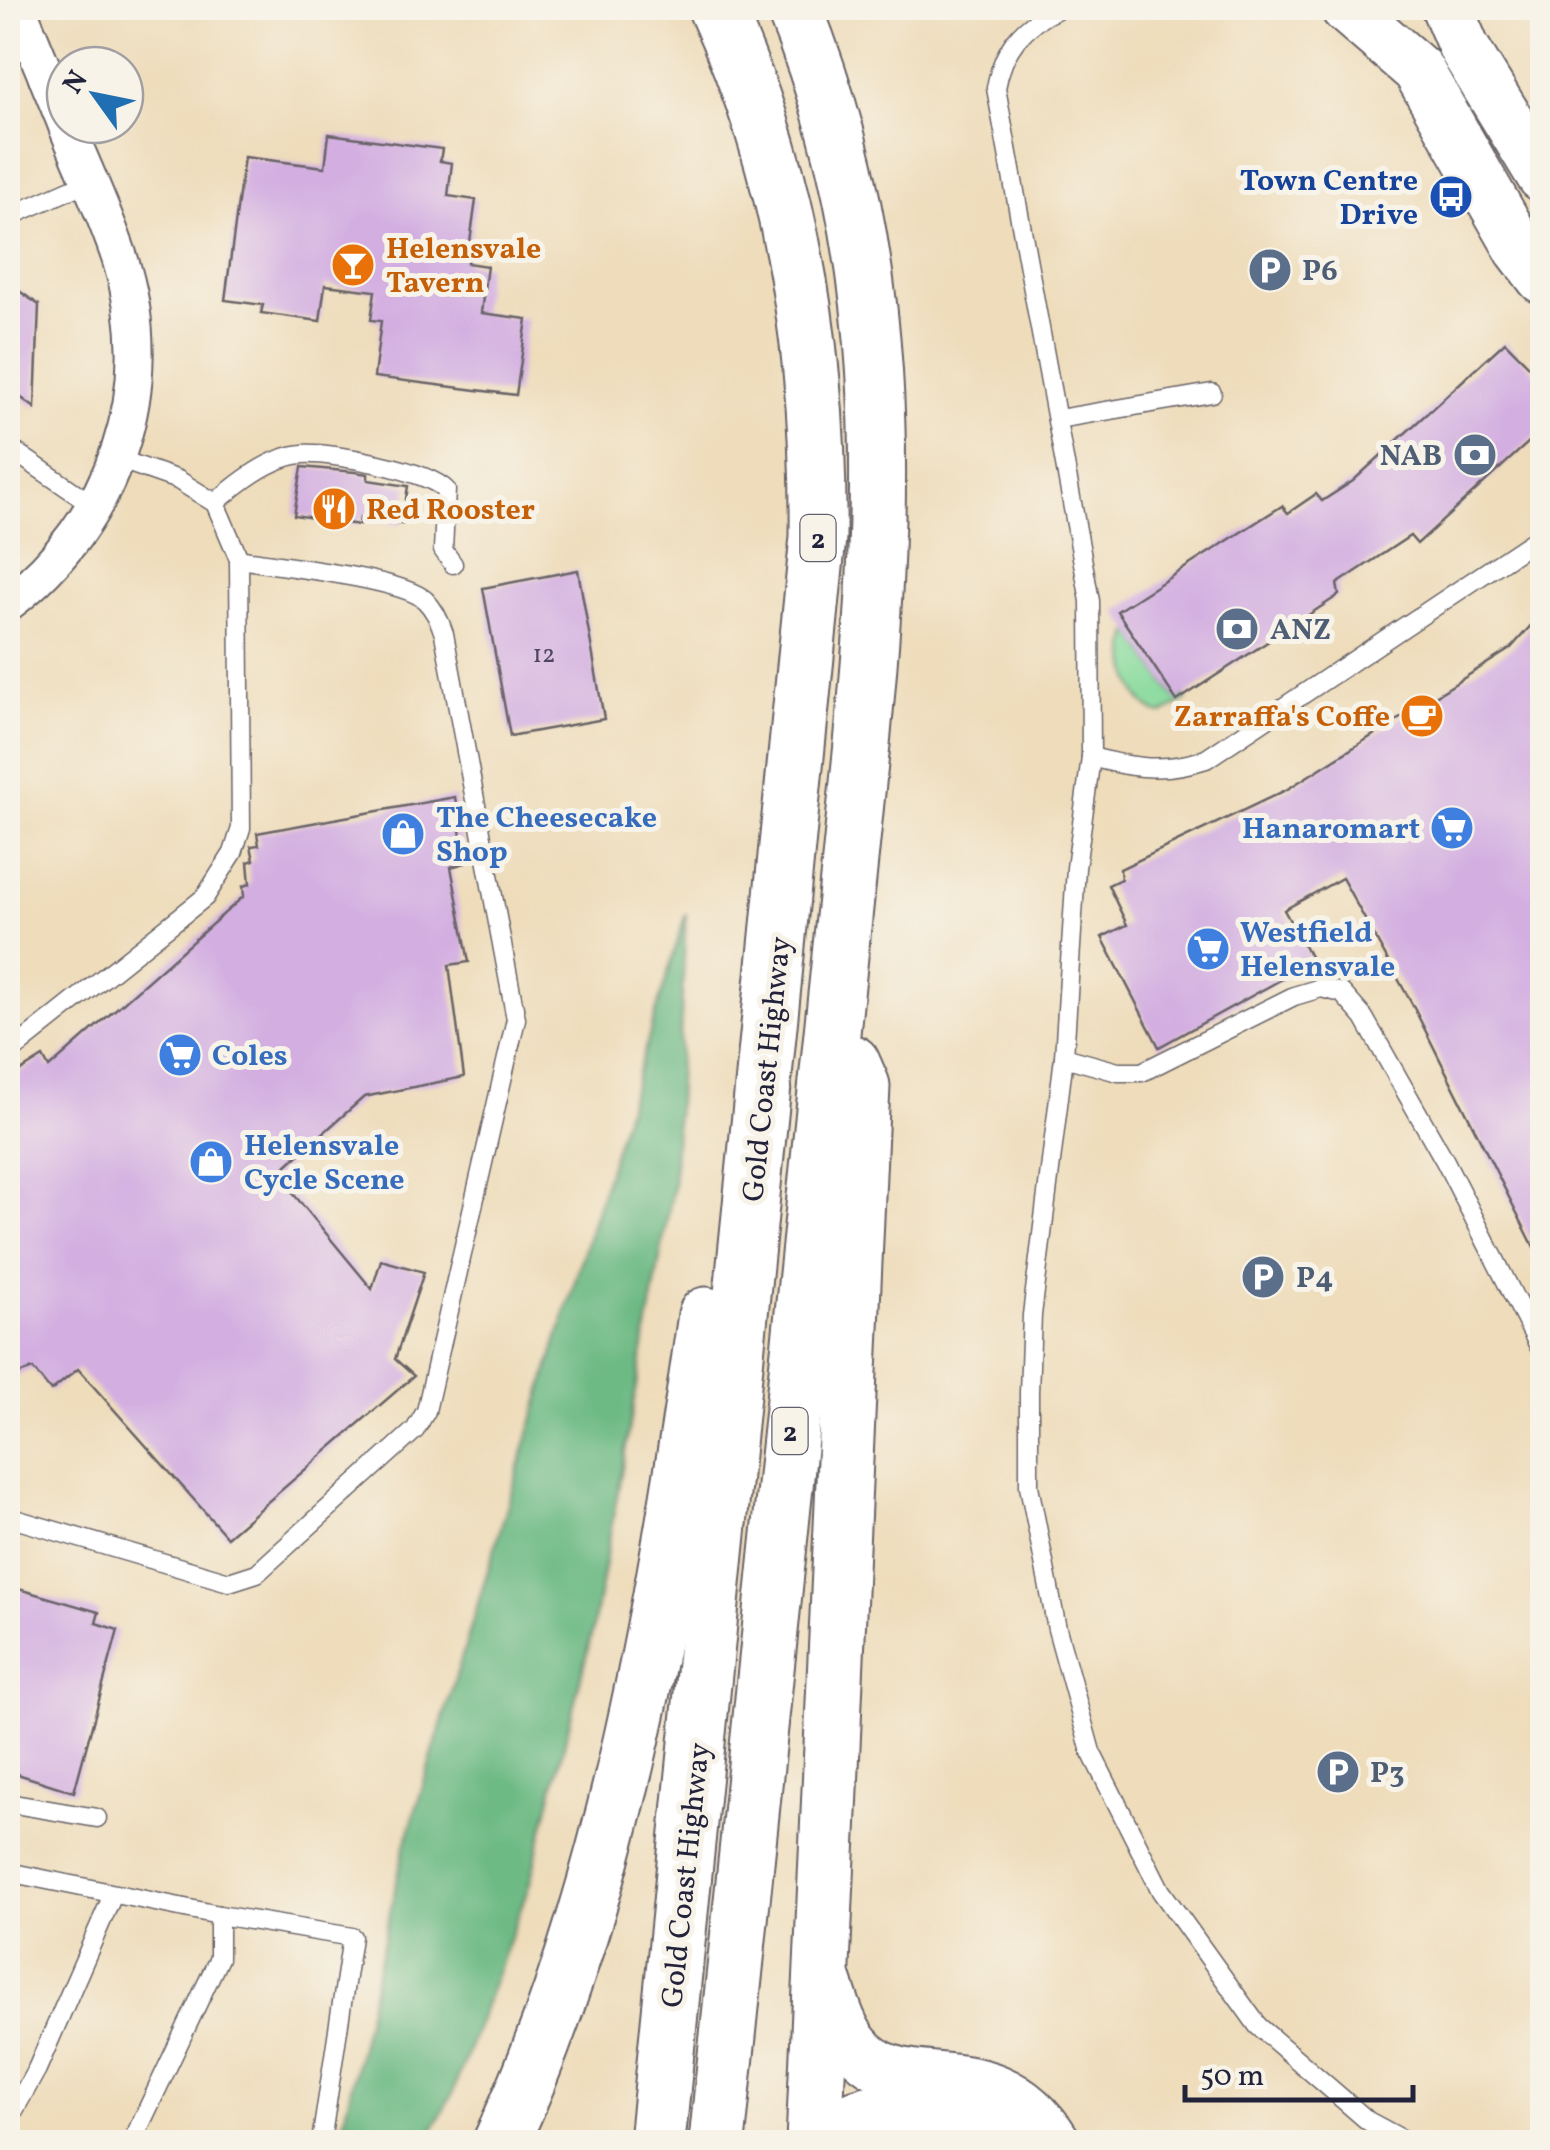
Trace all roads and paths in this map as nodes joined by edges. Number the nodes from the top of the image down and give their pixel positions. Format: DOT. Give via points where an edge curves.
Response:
graph roads {
  1 [pos="18,8"];
  2 [pos="716,8"];
  3 [pos="794,8"];
  4 [pos="1059,8"];
  5 [pos="1346,8"];
  6 [pos="1447,8"];
  7 [pos="45,73"];
  8 [pos="75,145"];
  9 [pos="1542,176"];
  10 [pos="90,181"];
  11 [pos="8,217"];
  12 [pos="1542,278"];
  13 [pos="1212,392"];
  14 [pos="1058,419"];
  15 [pos="10,453"];
  16 [pos="118,459"];
  17 [pos="214,504"];
  18 [pos="96,507"];
  19 [pos="1542,535"];
  20 [pos="239,559"];
  21 [pos="452,564"];
  22 [pos="8,603"];
  23 [pos="1091,757"];
  24 [pos="832,1014"];
  25 [pos="8,1054"];
  26 [pos="1064,1057"];
  27 [pos="764,1080"];
  28 [pos="1542,1352"];
  29 [pos="8,1518"];
  30 [pos="8,1803"];
  31 [pos="97,1818"];
  32 [pos="8,1872"];
  33 [pos="112,1897"];
  34 [pos="219,1915"];
  35 [pos="822,1969"];
  36 [pos="8,2121"];
  37 [pos="132,2142"];
  38 [pos="321,2142"];
  39 [pos="501,2142"];
  40 [pos="657,2142"];
  41 [pos="717,2142"];
  42 [pos="817,2142"];
  43 [pos="994,2142"];
  44 [pos="1055,2142"];
  45 [pos="1407,2142"];
  1 -- 7 [label="street"];
  2 -- 27 [label="highway, Gold Coast Highway / 2" via="778,182 810,352 819,441 812,619"];
  3 -- 24 [label="highway, Gold Coast Highway / 2" via="853,205 877,366 881,447 874,618"];
  4 -- 14 [label="lane" via="1015,38 996,88"];
  5 -- 12 [label="street" via="1418,70"];
  6 -- 9 [label="street"];
  8 -- 10 [label="street"];
  10 -- 11 [label="lane"];
  10 -- 16 [label="street" via="121,262 136,348 134,399"];
  13 -- 14 [label="lane"];
  14 -- 23 [label="lane" via="1090,601"];
  15 -- 18 [label="lane"];
  16 -- 17 [label="lane" via="178,480"];
  16 -- 18 [label="street"];
  17 -- 20 [label="lane"];
  17 -- 21 [label="lane" via="243,480 303,454 411,470 446,490 443,550"];
  18 -- 22 [label="street" via="40,578"];
  19 -- 23 [label="lane" via="1206,759 1140,769"];
  20 -- 25 [label="lane" via="241,828 233,853 205,897"];
  20 -- 29 [label="lane" via="394,586 422,598 444,634 516,1019 426,1411 415,1430 258,1573 229,1582"];
  23 -- 26 [label="lane"];
  24 -- 35 [label="highway" via="862,1086"];
  24 -- 41 [label="highway, Gold Coast Highway / 2"];
  26 -- 28 [label="lane" via="1142,1072 1294,996 1321,988 1342,993 1355,1004 1445,1161"];
  26 -- 45 [label="lane" via="1032,1315 1029,1486 1057,1629 1092,1752 1161,1890 1258,2026 1368,2121"];
  27 -- 39 [label="highway" via="724,1194 670,1538 610,1820 570,1969"];
  27 -- 40 [label="highway, Gold Coast Highway / 2"];
  30 -- 31 [label="lane"];
  32 -- 33 [label="lane"];
  33 -- 34 [label="lane"];
  33 -- 36 [label="lane"];
  34 -- 37 [label="lane" via="218,1958"];
  34 -- 38 [label="lane" via="352,1937"];
  35 -- 42 [label="highway"];
  35 -- 44 [label="street" via="844,2028 866,2058 891,2070 998,2089 1026,2106"];
  42 -- 43 [label="highway" via="852,2121 900,2110 948,2119"];
}
